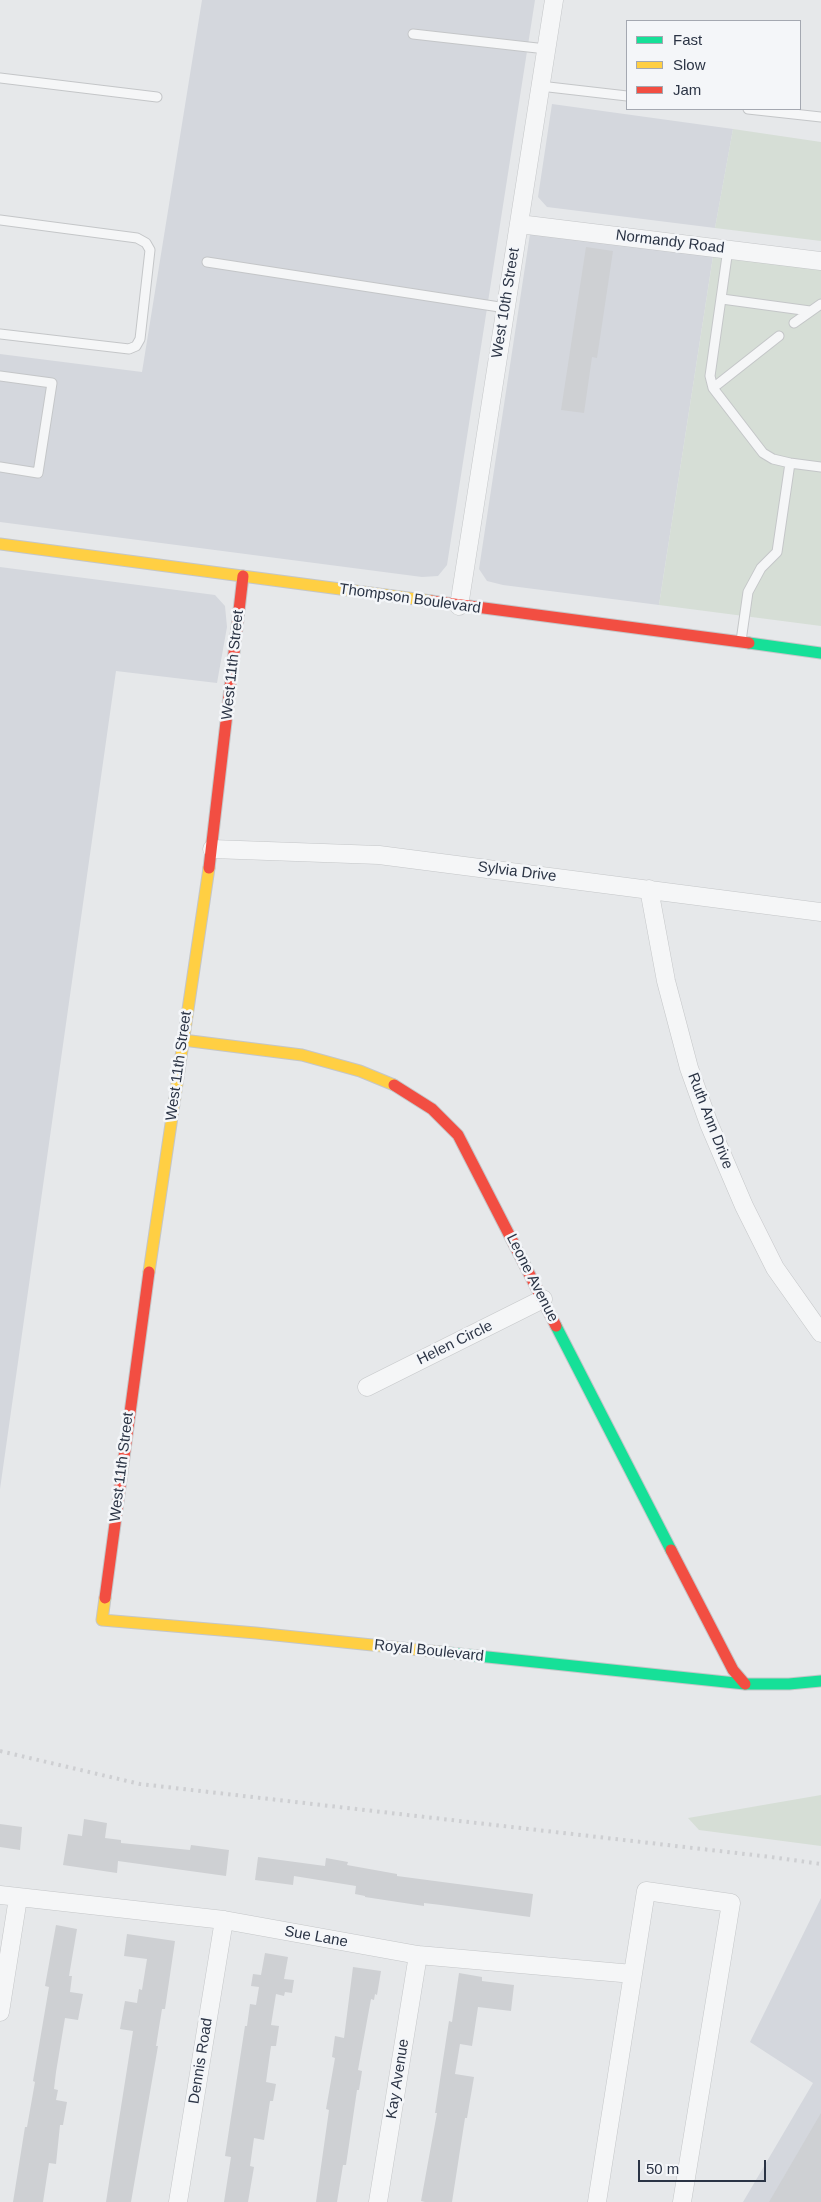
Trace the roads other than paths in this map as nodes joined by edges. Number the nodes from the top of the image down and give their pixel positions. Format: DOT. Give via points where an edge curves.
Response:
graph roads {
  1 [pos="554,0"];
  2 [pos="413,34"];
  3 [pos="546,49"];
  4 [pos="0,78"];
  5 [pos="540,86"];
  6 [pos="626,96"];
  7 [pos="157,97"];
  8 [pos="757,110"];
  9 [pos="821,117"];
  10 [pos="0,220"];
  11 [pos="519,224"];
  12 [pos="728,249"];
  13 [pos="821,261"];
  14 [pos="207,262"];
  15 [pos="722,299"];
  16 [pos="821,304"];
  17 [pos="506,308"];
  18 [pos="810,311"];
  19 [pos="794,324"];
  20 [pos="0,334"];
  21 [pos="779,336"];
  22 [pos="0,376"];
  23 [pos="713,388"];
  24 [pos="790,463"];
  25 [pos="0,467"];
  26 [pos="821,467"];
  27 [pos="0,544"];
  28 [pos="242,576"];
  29 [pos="459,606"];
  30 [pos="741,642"];
  31 [pos="821,653"];
  32 [pos="212,849"];
  33 [pos="649,889"];
  34 [pos="821,912"];
  35 [pos="183,1040"];
  36 [pos="542,1299"];
  37 [pos="821,1333"];
  38 [pos="367,1387"];
  39 [pos="110,1555"];
  40 [pos="821,1681"];
  41 [pos="745,1684"];
  42 [pos="0,1895"];
  43 [pos="18,1898"];
  44 [pos="224,1920"];
  45 [pos="418,1955"];
  46 [pos="633,1974"];
  47 [pos="0,2012"];
  48 [pos="178,2202"];
  49 [pos="378,2202"];
  50 [pos="597,2202"];
  51 [pos="682,2202"];
  1 -- 3 [label="street, West 10th Street"];
  2 -- 3 [label="lane"];
  3 -- 5 [label="street, West 10th Street"];
  4 -- 7 [label="lane"];
  5 -- 6 [label="lane"];
  5 -- 11 [label="street, West 10th Street"];
  8 -- 9 [label="lane"];
  10 -- 20 [label="lane" via="137,238 150,250 140,339 136,346 129,349"];
  11 -- 12 [label="street, Normandy Road"];
  11 -- 17 [label="street, West 10th Street"];
  12 -- 13 [label="street, Normandy Road"];
  12 -- 15 [label="lane"];
  14 -- 17 [label="lane"];
  15 -- 18 [label="lane"];
  15 -- 23 [label="lane" via="710,376"];
  16 -- 18 [label="lane"];
  17 -- 29 [label="street, West 10th Street"];
  18 -- 19 [label="lane"];
  21 -- 23 [label="lane"];
  22 -- 25 [label="lane" via="52,383 38,473"];
  23 -- 24 [label="lane" via="763,453"];
  24 -- 26 [label="lane"];
  24 -- 30 [label="lane" via="777,552 761,568 748,592"];
  27 -- 28 [label="street, Thompson Boulevard"];
  28 -- 29 [label="street, Thompson Boulevard"];
  28 -- 32 [label="street, West 11th Street"];
  29 -- 30 [label="street, Thompson Boulevard"];
  30 -- 31 [label="street, Thompson Boulevard"];
  32 -- 33 [label="street, Sylvia Drive" via="379,854"];
  32 -- 35 [label="street, West 11th Street"];
  33 -- 34 [label="street, Sylvia Drive"];
  33 -- 37 [label="street, Ruth Ann Drive" via="666,981 689,1068 709,1124 775,1268"];
  35 -- 36 [label="street, Leone Avenue" via="310,1058 401,1088 432,1109 458,1135"];
  35 -- 39 [label="street, West 11th Street"];
  36 -- 38 [label="street, Helen Circle"];
  36 -- 41 [label="street, Leone Avenue" via="720,1646"];
  39 -- 41 [label="street, Royal Boulevard" via="102,1620"];
  40 -- 41 [label="street, Royal Boulevard"];
  42 -- 43 [label="street, Sue Lane"];
  43 -- 44 [label="street, Sue Lane"];
  43 -- 47 [label="street"];
  44 -- 45 [label="street, Sue Lane"];
  44 -- 48 [label="street, Dennis Road"];
  45 -- 46 [label="street, Sue Lane"];
  45 -- 49 [label="street, Kay Avenue"];
  46 -- 50 [label="street"];
  46 -- 51 [label="street" via="646,1891 731,1903"];
}
